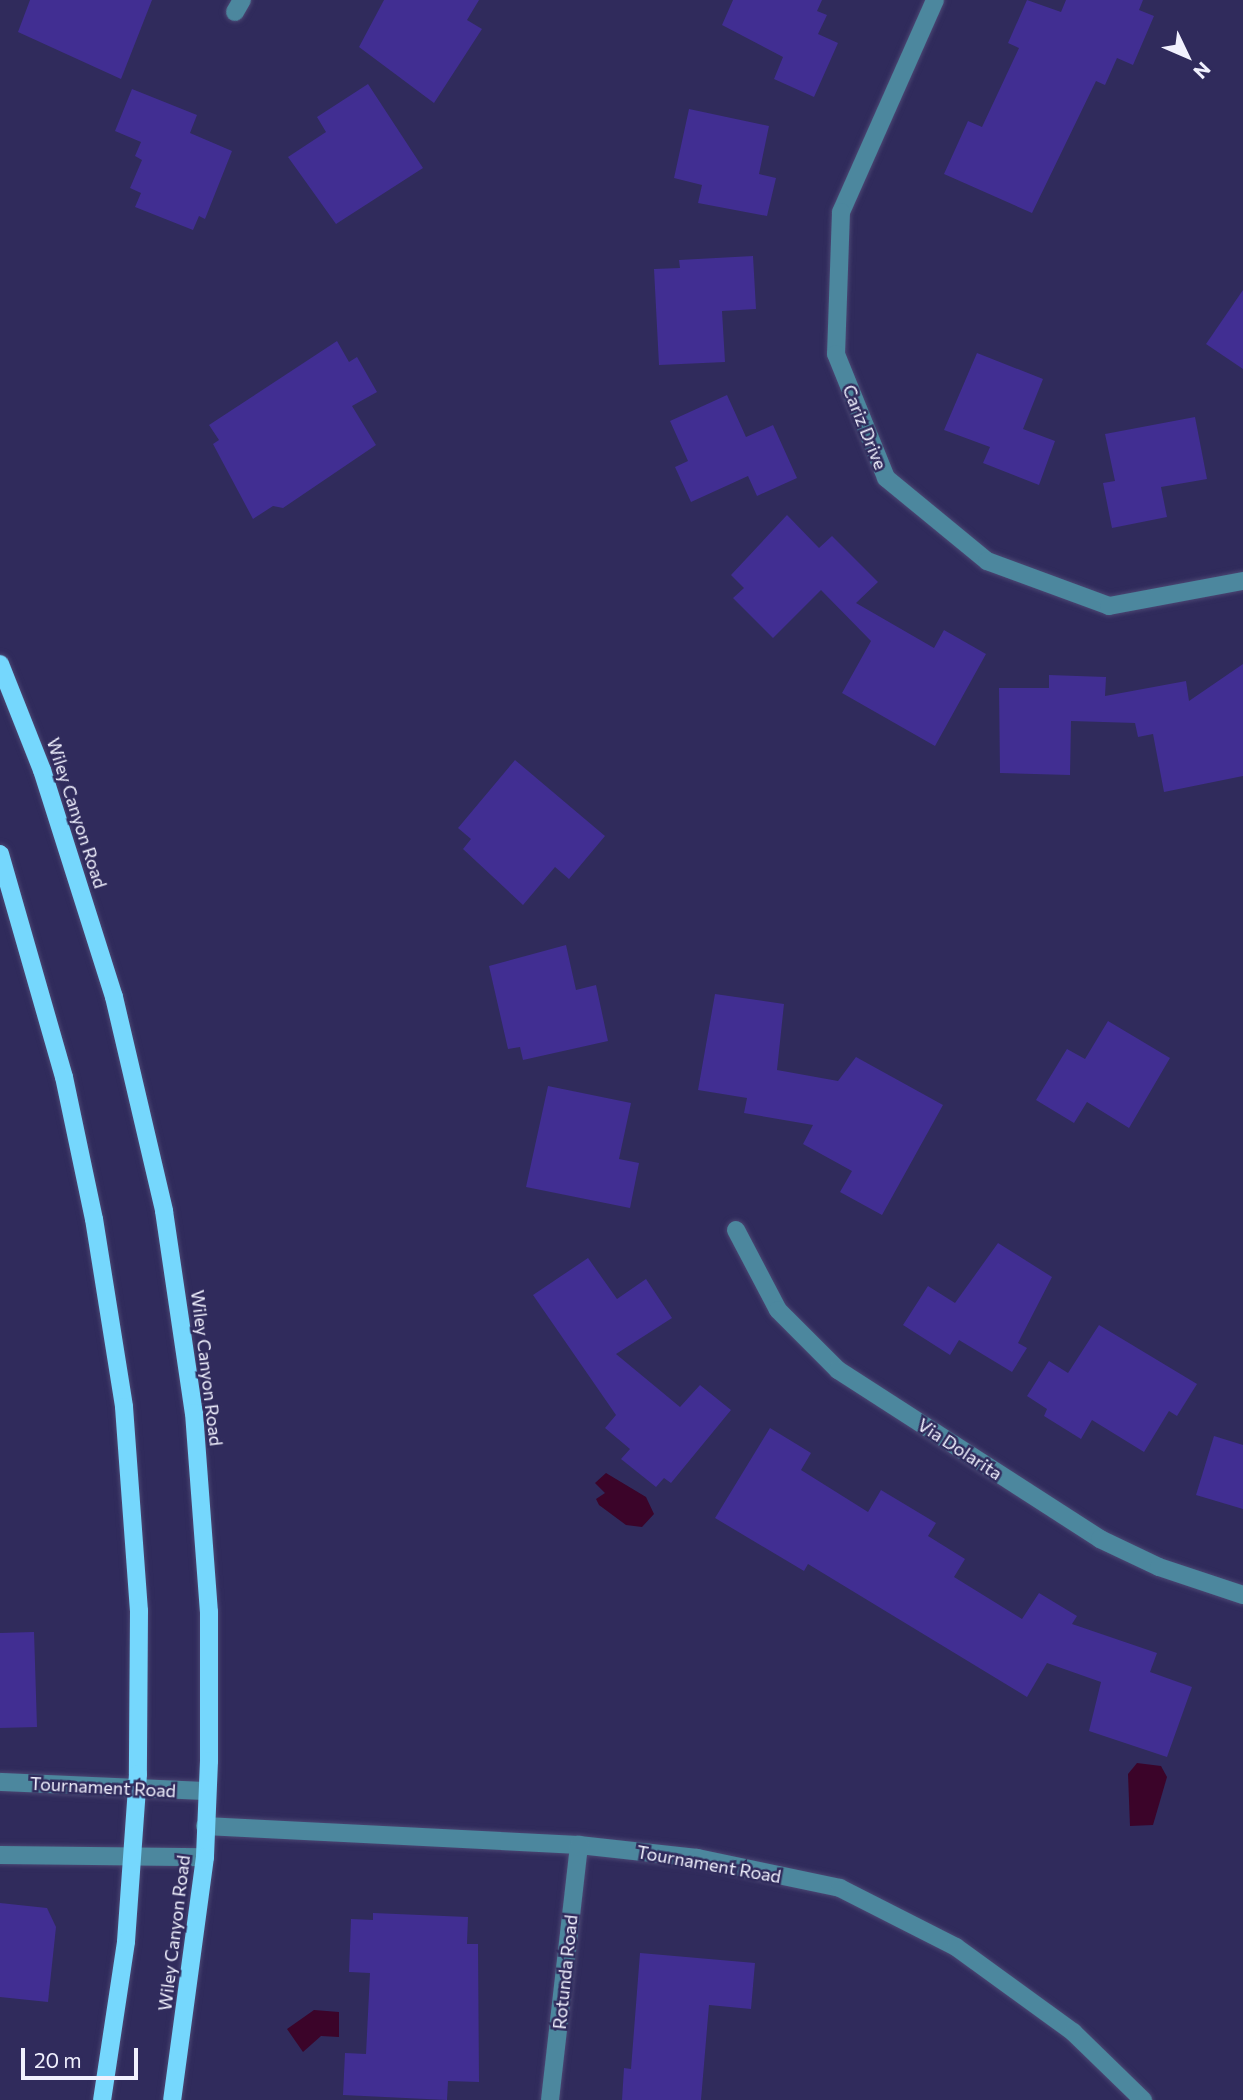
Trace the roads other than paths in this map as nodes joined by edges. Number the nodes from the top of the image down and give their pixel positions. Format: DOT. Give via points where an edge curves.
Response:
graph roads {
  1 [pos="935,0"];
  2 [pos="1243,581"];
  3 [pos="0,664"];
  4 [pos="0,853"];
  5 [pos="736,1230"];
  6 [pos="1243,1595"];
  7 [pos="0,1782"];
  8 [pos="137,1790"];
  9 [pos="207,1791"];
  10 [pos="205,1826"];
  11 [pos="579,1844"];
  12 [pos="0,1855"];
  13 [pos="133,1856"];
  14 [pos="205,1857"];
  15 [pos="102,2100"];
  16 [pos="172,2100"];
  17 [pos="550,2100"];
  18 [pos="1143,2100"];
  1 -- 2 [label="street, Cariz Drive" via="841,212 836,354 886,478 987,561 1110,606"];
  3 -- 9 [label="main road, Wiley Canyon Road" via="42,770 114,998 164,1211 194,1413 207,1585"];
  4 -- 8 [label="main road" via="64,1077 94,1219 124,1407 139,1611"];
  5 -- 6 [label="street, Via Dolarita" via="778,1310 838,1370 1100,1539 1159,1567"];
  7 -- 8 [label="street, Tournament Road"];
  8 -- 9 [label="street, Tournament Road"];
  8 -- 13 [label="main road"];
  9 -- 10 [label="main road, Wiley Canyon Road"];
  10 -- 11 [label="street, Tournament Road"];
  10 -- 14 [label="main road, Wiley Canyon Road"];
  11 -- 17 [label="street, Rotunda Road"];
  11 -- 18 [label="street, Tournament Road" via="697,1858 840,1888 956,1947 1073,2032"];
  12 -- 13 [label="street"];
  13 -- 14 [label="street"];
  13 -- 15 [label="main road" via="126,1942"];
  14 -- 16 [label="main road, Wiley Canyon Road"];
}
